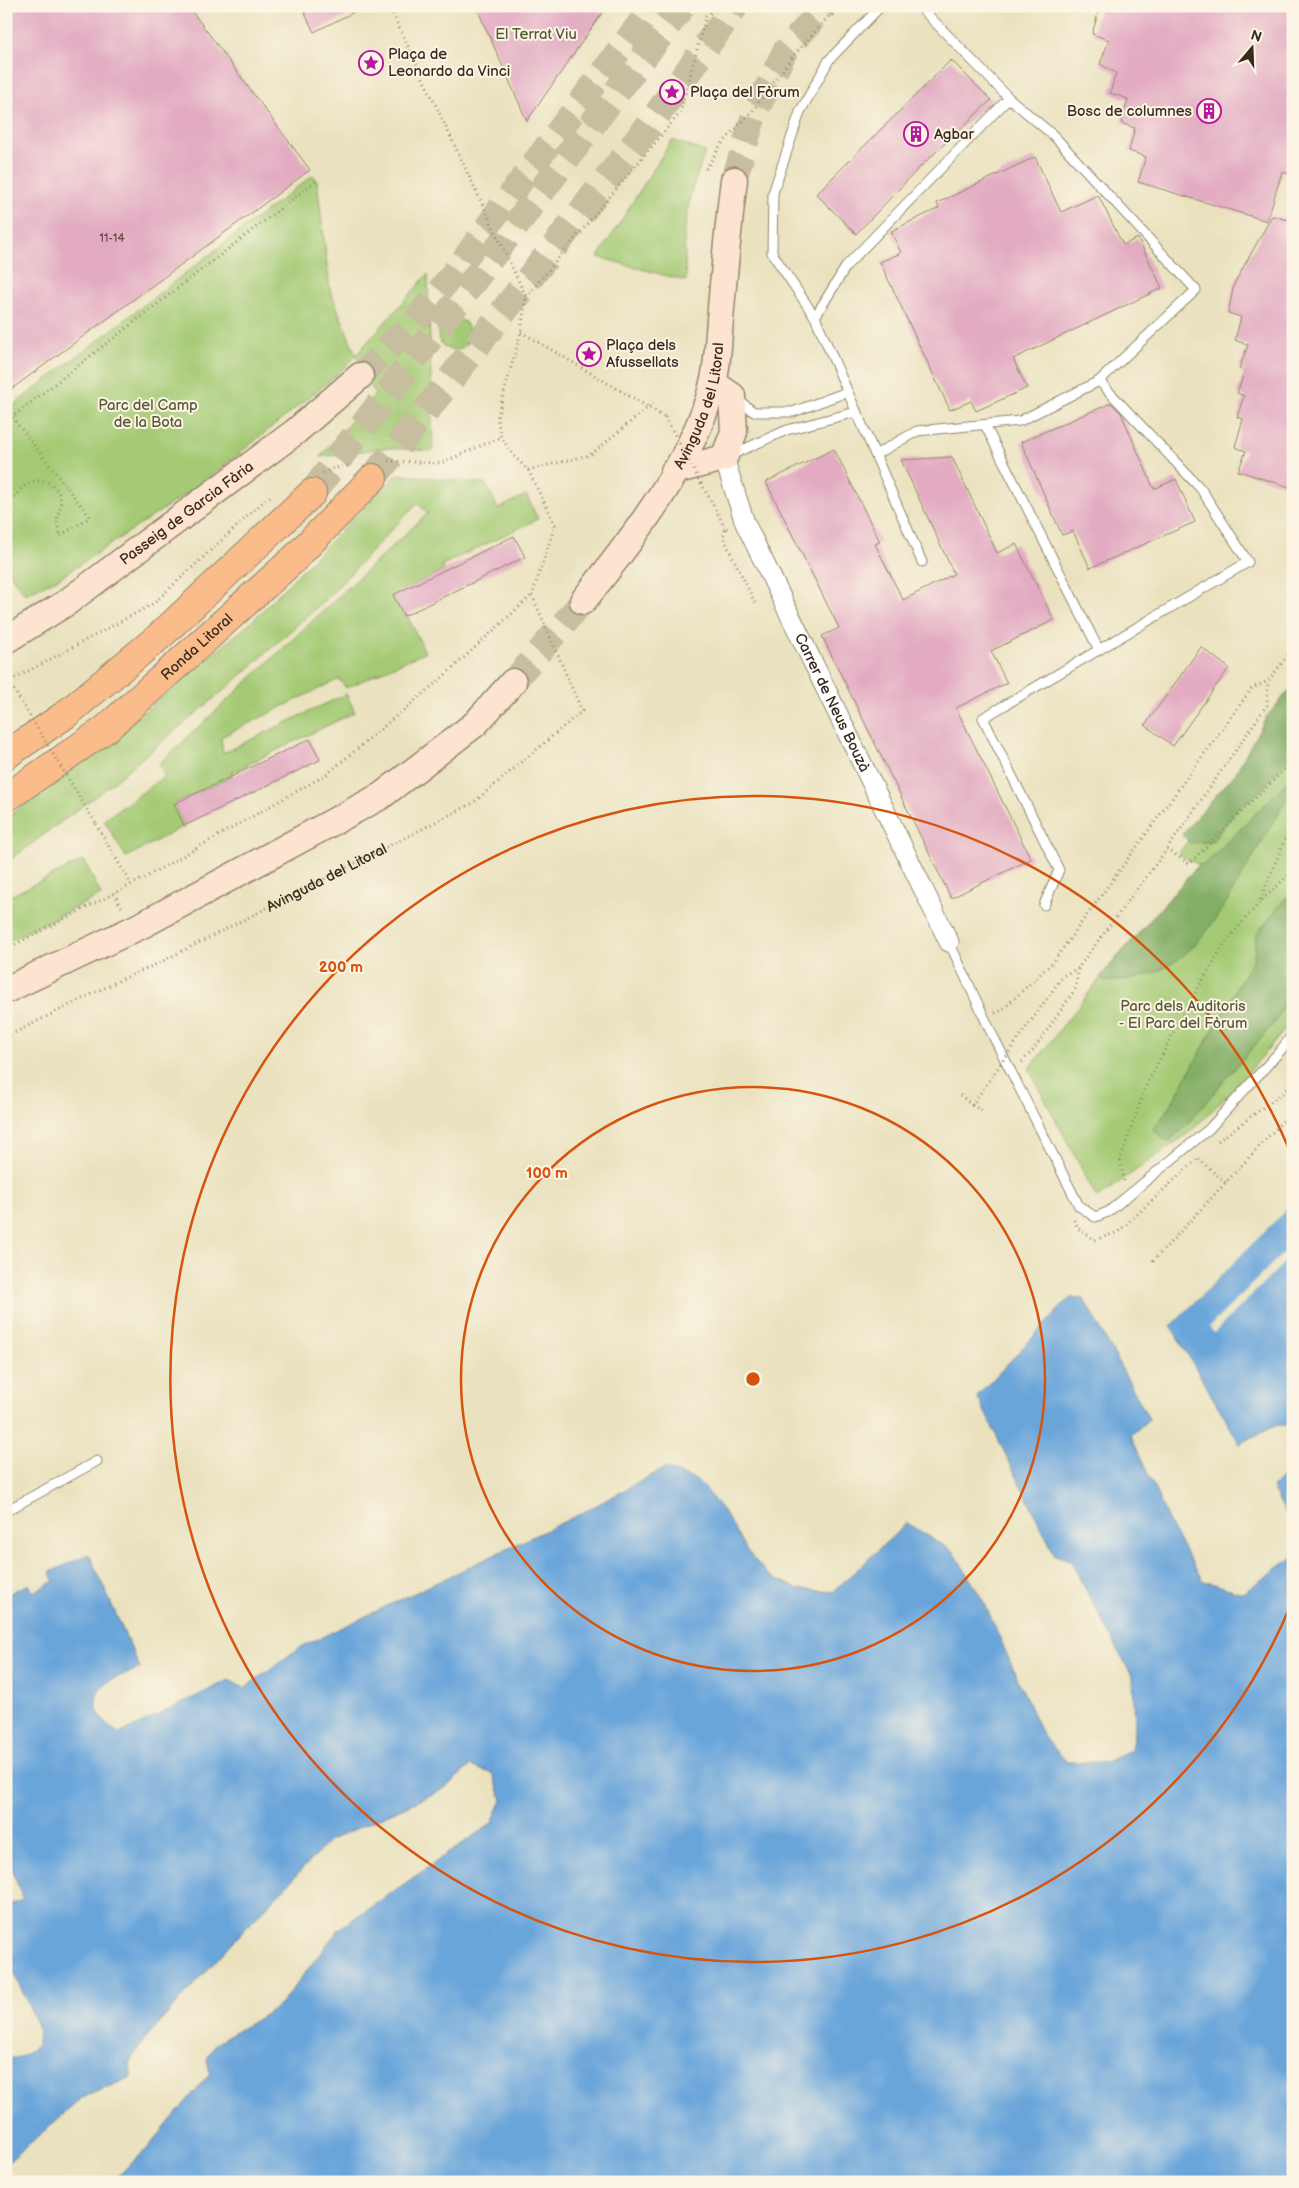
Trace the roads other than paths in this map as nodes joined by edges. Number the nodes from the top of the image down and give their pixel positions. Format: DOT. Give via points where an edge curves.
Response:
graph roads {
  1 [pos="881,6"];
  2 [pos="919,6"];
  3 [pos="1009,98"];
  4 [pos="734,180"];
  5 [pos="815,317"];
  6 [pos="360,376"];
  7 [pos="1099,381"];
  8 [pos="723,390"];
  9 [pos="847,392"];
  10 [pos="856,412"];
  11 [pos="985,424"];
  12 [pos="875,455"];
  13 [pos="724,458"];
  14 [pos="674,471"];
  15 [pos="373,478"];
  16 [pos="312,493"];
  17 [pos="922,562"];
  18 [pos="583,601"];
  19 [pos="6,640"];
  20 [pos="1099,650"];
  21 [pos="513,682"];
  22 [pos="6,755"];
  23 [pos="6,798"];
  24 [pos="1044,905"];
  25 [pos="949,942"];
  26 [pos="6,990"];
  27 [pos="1293,1034"];
  28 [pos="97,1461"];
  29 [pos="6,1510"];
  1 -- 5 [label="lane" via="828,60 800,112 773,193 772,254"];
  2 -- 3 [label="lane"];
  3 -- 5 [label="lane" via="847,265"];
  3 -- 7 [label="lane" via="1054,136 1196,290"];
  4 -- 8 [label="main road, Avinguda del Litoral" via="727,238"];
  5 -- 9 [label="lane"];
  6 -- 19 [label="main road, Passeig de Garcia Fària" via="295,432 66,603"];
  7 -- 11 [label="lane" via="1020,421"];
  7 -- 20 [label="lane" via="1201,489 1248,562"];
  8 -- 9 [label="lane" via="754,412 793,412"];
  8 -- 13 [label="main road" via="734,432"];
  8 -- 14 [label="main road, Avinguda del Litoral"];
  9 -- 10 [label="lane"];
  10 -- 12 [label="lane"];
  10 -- 13 [label="lane" via="787,430"];
  11 -- 12 [label="lane" via="917,431"];
  11 -- 20 [label="lane"];
  12 -- 17 [label="lane"];
  13 -- 14 [label="main road"];
  13 -- 25 [label="street, Carrer de Neus Bouzà" via="745,523"];
  14 -- 18 [label="main road, Avinguda del Litoral" via="624,549"];
  15 -- 23 [label="highway, Ronda Litoral" via="295,558 108,728"];
  16 -- 22 [label="highway" via="162,635 64,716"];
  20 -- 24 [label="lane" via="983,718 1059,870"];
  21 -- 26 [label="main road" via="475,724 381,796 144,924"];
  25 -- 27 [label="lane" via="1079,1206 1095,1217 1108,1212 1209,1129"];
  28 -- 29 [label="lane"];
}
